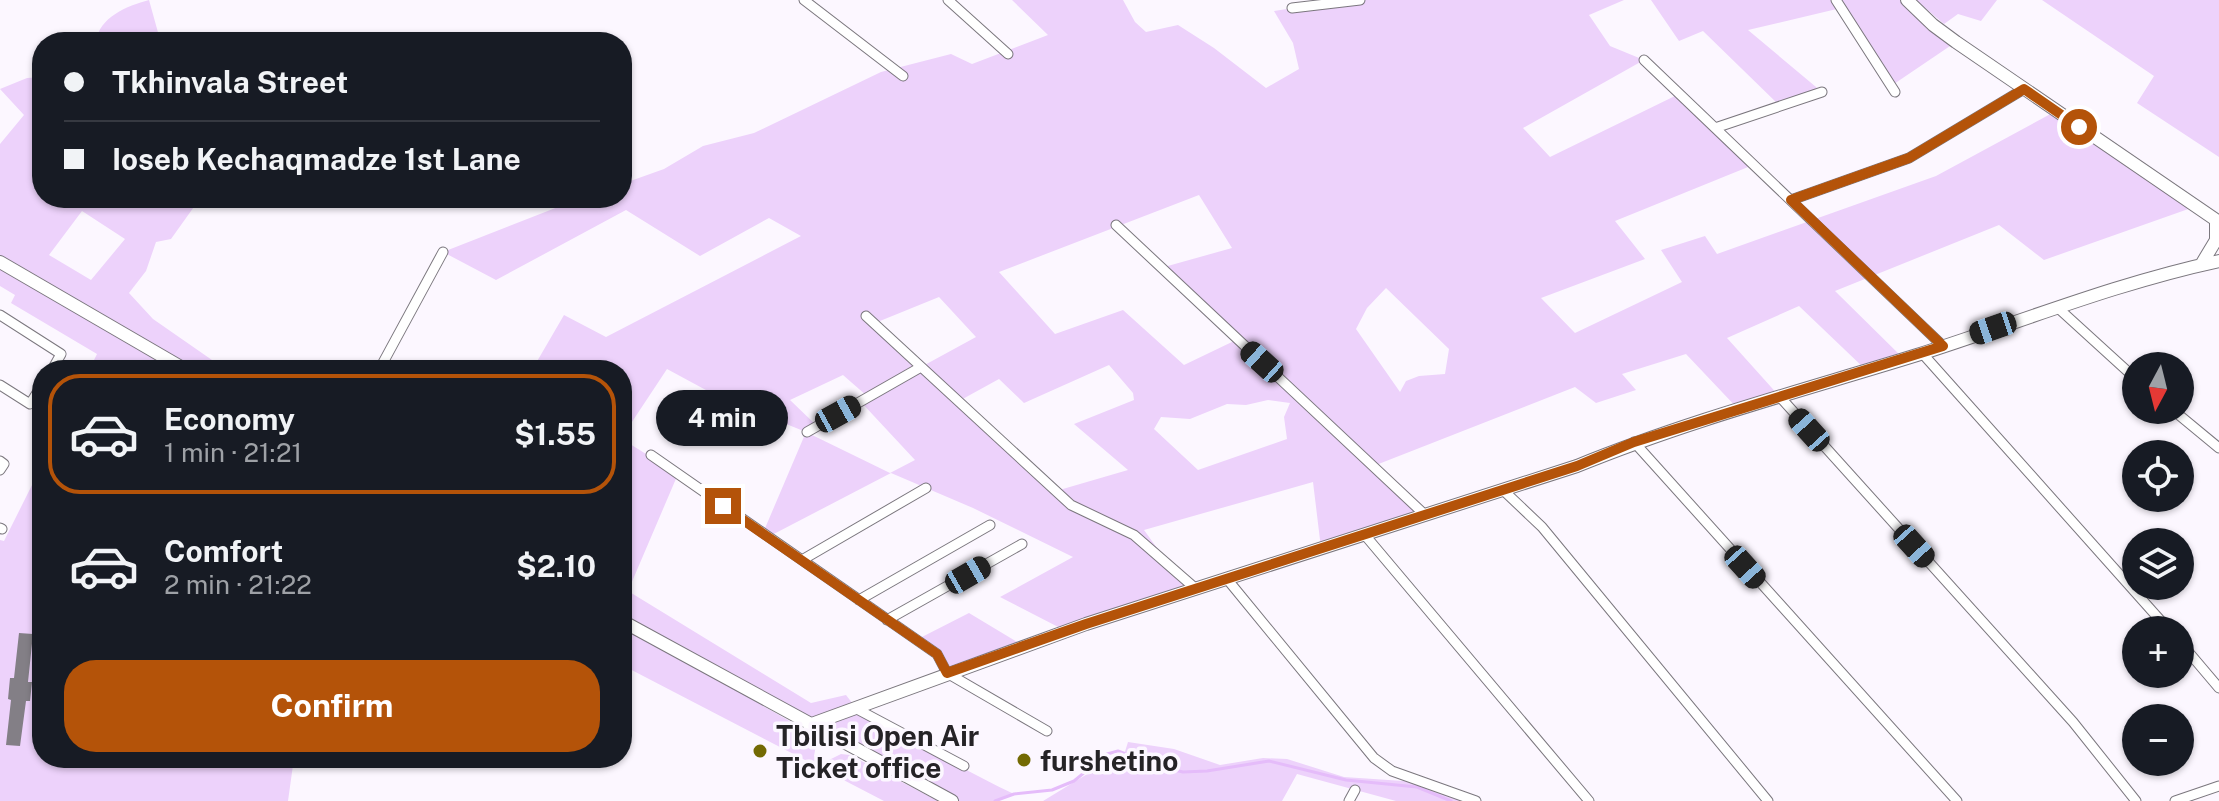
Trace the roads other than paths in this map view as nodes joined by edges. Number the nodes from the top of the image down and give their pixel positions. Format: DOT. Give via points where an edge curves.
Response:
graph roads {
  1 [pos="804,0"];
  2 [pos="948,0"];
  3 [pos="1360,0"];
  4 [pos="1836,0"];
  5 [pos="1907,0"];
  6 [pos="1292,8"];
  7 [pos="1008,54"];
  8 [pos="1644,60"];
  9 [pos="903,76"];
  10 [pos="2024,89"];
  11 [pos="1822,92"];
  12 [pos="1895,92"];
  13 [pos="1715,128"];
  14 [pos="1791,200"];
  15 [pos="2218,221"];
  16 [pos="1116,225"];
  17 [pos="443,252"];
  18 [pos="2219,261"];
  19 [pos="0,262"];
  20 [pos="2201,265"];
  21 [pos="2057,307"];
  22 [pos="0,315"];
  23 [pos="866,316"];
  24 [pos="1943,346"];
  25 [pos="1922,353"];
  26 [pos="58,360"];
  27 [pos="169,360"];
  28 [pos="384,360"];
  29 [pos="2122,366"];
  30 [pos="921,367"];
  31 [pos="0,385"];
  32 [pos="1781,398"];
  33 [pos="32,401"];
  34 [pos="2190,424"];
  35 [pos="807,432"];
  36 [pos="1634,442"];
  37 [pos="2219,448"];
  38 [pos="651,455"];
  39 [pos="0,461"];
  40 [pos="0,470"];
  41 [pos="926,488"];
  42 [pos="1503,490"];
  43 [pos="1424,514"];
  44 [pos="990,525"];
  45 [pos="1364,534"];
  46 [pos="1022,544"];
  47 [pos="802,560"];
  48 [pos="1227,579"];
  49 [pos="1196,589"];
  50 [pos="859,600"];
  51 [pos="2157,616"];
  52 [pos="887,620"];
  53 [pos="632,627"];
  54 [pos="2194,659"];
  55 [pos="947,673"];
  56 [pos="2219,688"];
  57 [pos="855,708"];
  58 [pos="809,725"];
  59 [pos="1047,731"];
  60 [pos="964,766"];
  61 [pos="2219,786"];
  62 [pos="1355,790"];
  63 [pos="952,801"];
  64 [pos="1349,801"];
  65 [pos="1476,801"];
  66 [pos="1589,801"];
  67 [pos="1768,801"];
  68 [pos="1957,801"];
  69 [pos="2136,801"];
  70 [pos="2175,801"];
  1 -- 9 [label="street"];
  2 -- 7 [label="street"];
  3 -- 6 [label="street"];
  4 -- 12 [label="street"];
  5 -- 10 [label="street" via="1933,25"];
  8 -- 13 [label="street"];
  10 -- 14 [label="street" via="1909,158"];
  10 -- 15 [label="street"];
  11 -- 13 [label="street"];
  13 -- 14 [label="street"];
  14 -- 24 [label="street"];
  15 -- 20 [label="street" via="2216,240"];
  16 -- 43 [label="street"];
  17 -- 28 [label="street"];
  18 -- 20 [label="street"];
  19 -- 27 [label="street"];
  20 -- 21 [label="street"];
  21 -- 24 [label="street"];
  21 -- 29 [label="street"];
  22 -- 26 [label="street" via="61,354"];
  23 -- 30 [label="street"];
  24 -- 25 [label="street"];
  25 -- 32 [label="street"];
  25 -- 51 [label="street"];
  30 -- 35 [label="street"];
  30 -- 49 [label="street" via="1071,505 1134,535"];
  31 -- 33 [label="street"];
  32 -- 36 [label="street"];
  32 -- 69 [label="street" via="2073,722"];
  34 -- 37 [label="street"];
  36 -- 42 [label="street"];
  36 -- 68 [label="street"];
  38 -- 47 [label="street"];
  39 -- 40 [label="street"];
  41 -- 47 [label="street"];
  42 -- 43 [label="street"];
  42 -- 67 [label="street" via="1550,537"];
  43 -- 45 [label="street"];
  44 -- 50 [label="street"];
  45 -- 48 [label="street"];
  45 -- 66 [label="street"];
  46 -- 52 [label="street"];
  47 -- 50 [label="street"];
  48 -- 49 [label="street"];
  48 -- 65 [label="street" via="1374,758 1392,771"];
  49 -- 55 [label="street"];
  50 -- 52 [label="street"];
  52 -- 55 [label="street" via="937,654"];
  53 -- 58 [label="street"];
  54 -- 56 [label="street"];
  55 -- 57 [label="street"];
  55 -- 59 [label="street"];
  57 -- 58 [label="street"];
  57 -- 60 [label="street"];
  58 -- 63 [label="street"];
  61 -- 70 [label="street"];
  62 -- 64 [label="street"];
}
